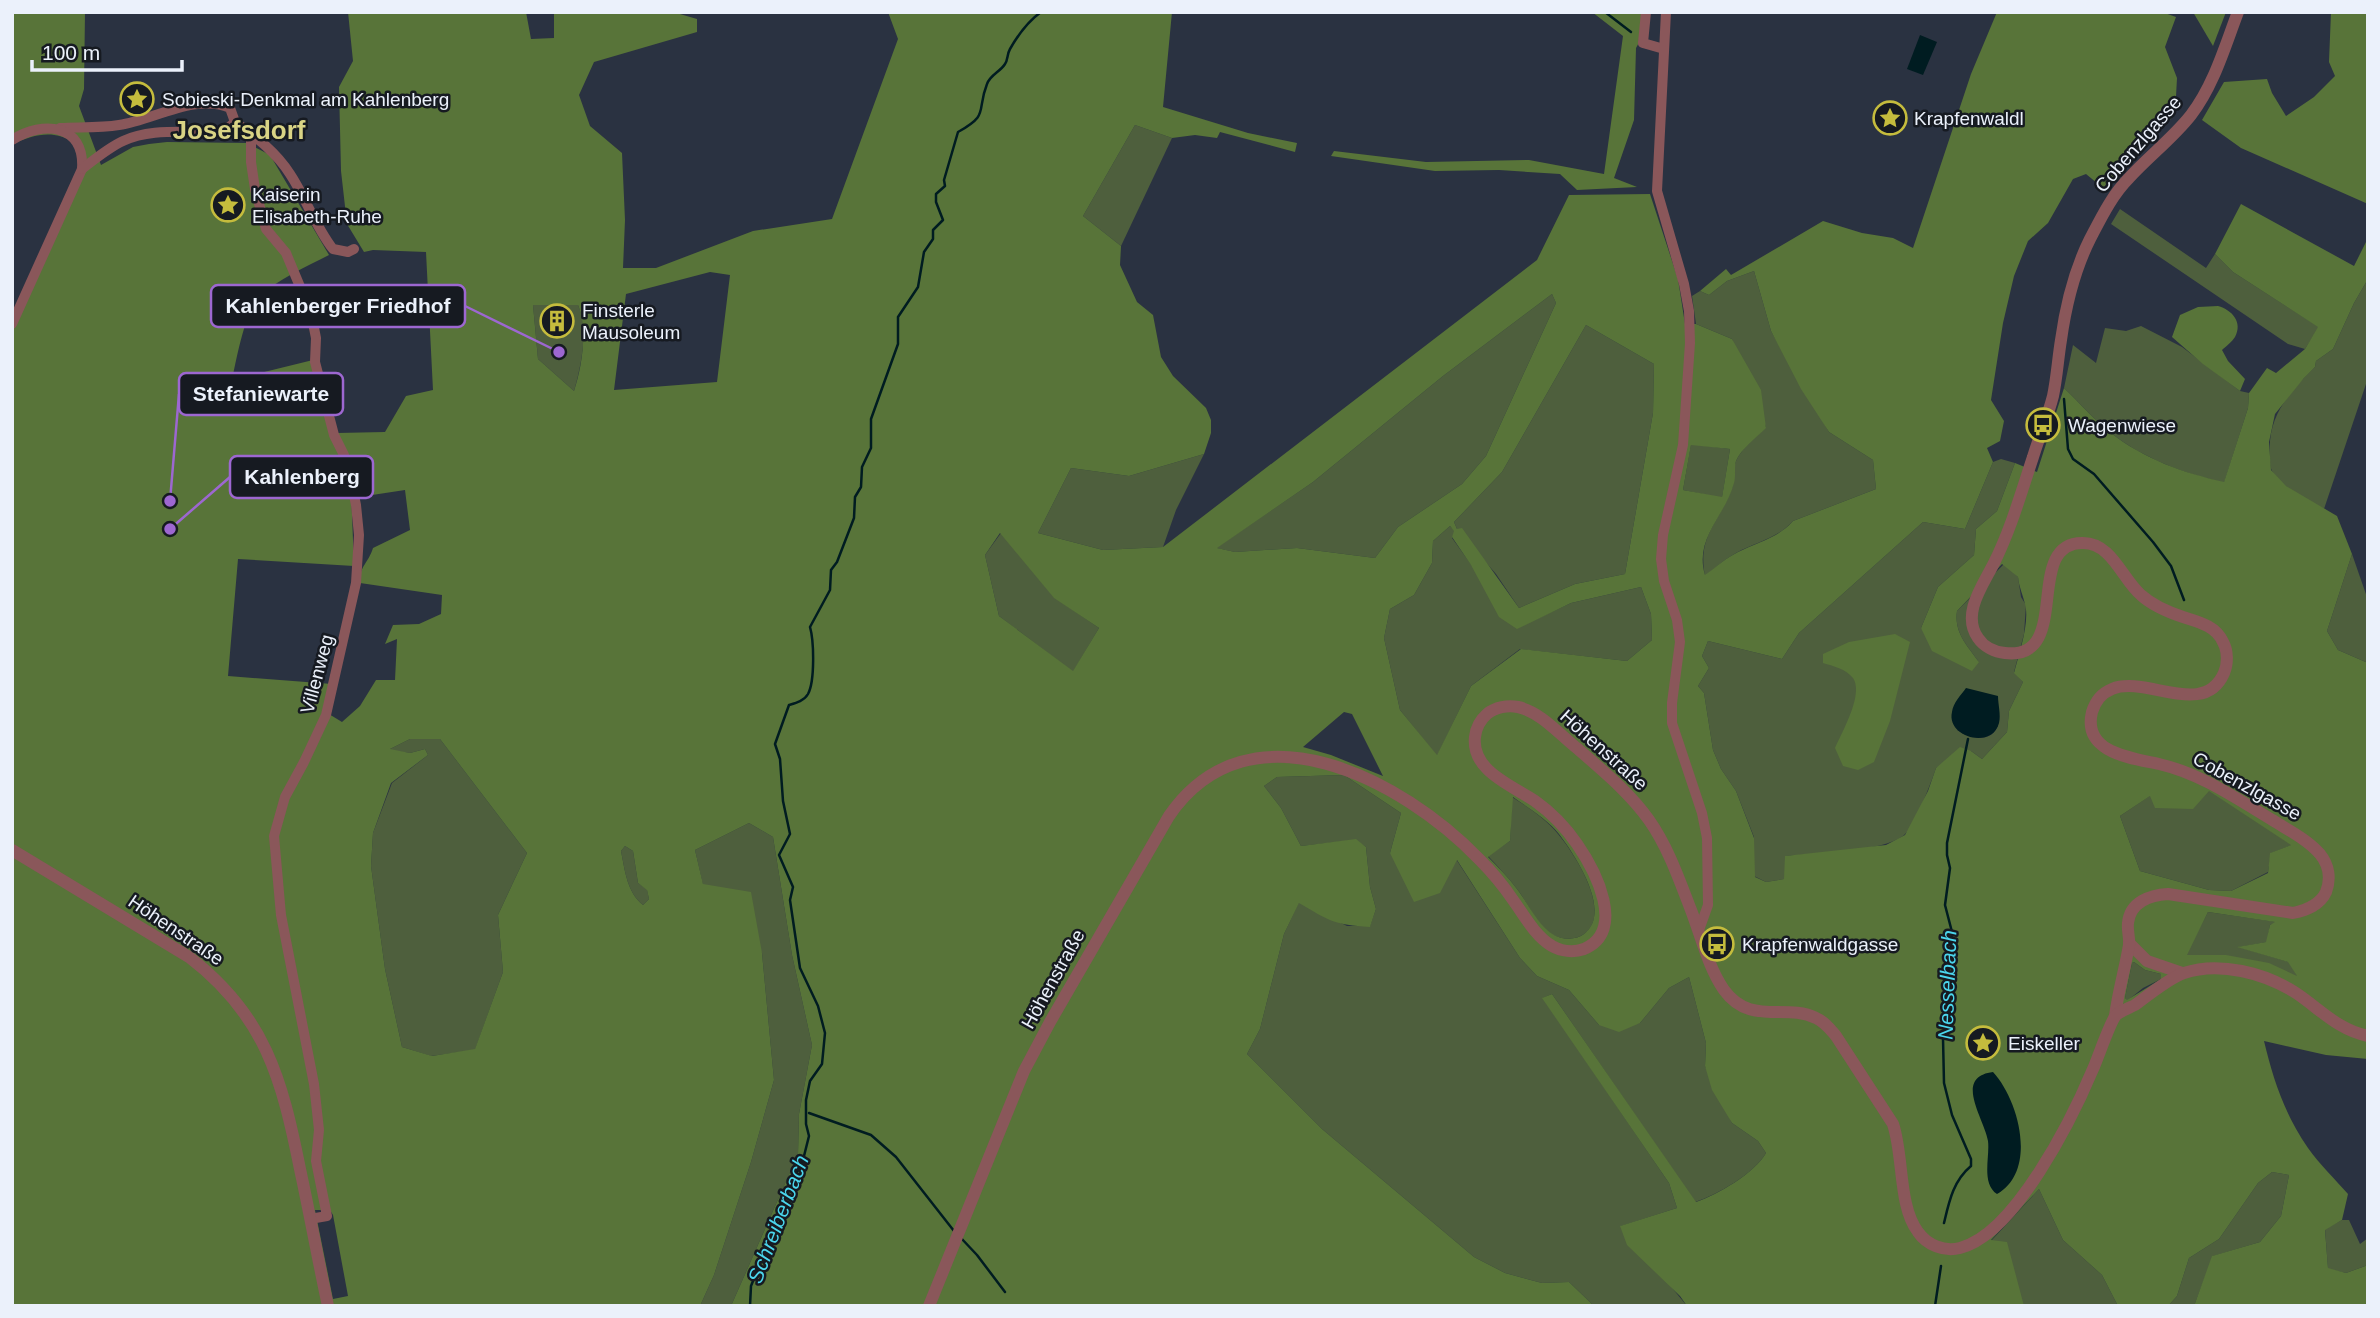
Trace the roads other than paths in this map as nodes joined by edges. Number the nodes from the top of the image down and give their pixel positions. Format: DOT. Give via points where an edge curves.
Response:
graph roads {
  1 [pos="1646,12"];
  2 [pos="1666,12"];
  3 [pos="2238,12"];
  4 [pos="1664,49"];
  5 [pos="235,122"];
  6 [pos="43,129"];
  7 [pos="248,131"];
  8 [pos="12,140"];
  9 [pos="82,169"];
  10 [pos="354,249"];
  11 [pos="12,324"];
  12 [pos="12,850"];
  13 [pos="1699,930"];
  14 [pos="2129,943"];
  15 [pos="2182,973"];
  16 [pos="2115,1016"];
  17 [pos="2368,1036"];
  18 [pos="310,1219"];
  19 [pos="328,1306"];
  20 [pos="929,1306"];
  1 -- 4 [label="street" via="1643,43"];
  2 -- 4 [label="street"];
  3 -- 14 [label="street, Cobenzlgasse" via="2213,77 2194,111 2120,188 2082,257 2067,304 2052,399 2015,515 1972,615 1976,633 1990,648 2011,654 2029,648 2045,622 2055,560 2070,545 2090,543 2112,557 2142,596 2157,607 2208,626 2224,643 2226,667 2211,688 2188,694 2132,686 2111,689 2093,708 2094,734 2115,754 2196,776 2307,842 2325,862 2327,889 2318,902 2293,913 2168,894 2152,896 2130,915"];
  4 -- 13 [label="street" via="1657,191 1684,284 1690,326 1683,445 1661,559 1680,642 1672,723 1707,838 1708,905"];
  5 -- 6 [label="street" via="230,108 214,104 186,106 117,125"];
  5 -- 7 [label="street"];
  5 -- 9 [label="street" via="220,131 133,137 104,151"];
  6 -- 8 [label="street"];
  6 -- 9 [label="street" via="61,130 75,139 82,150"];
  7 -- 10 [label="street" via="290,174 333,250"];
  7 -- 18 [label="street, Villenweg" via="265,229 286,253 311,313 315,362 350,477 359,535 356,583 324,721 285,797 274,836 281,915 319,1130 316,1161 327,1216"];
  9 -- 11 [label="street"];
  12 -- 18 [label="street, Höhenstraße" via="189,957 234,998 261,1040 282,1086"];
  13 -- 16 [label="street, Höhenstraße" via="1719,982 1731,998 1749,1010 1815,1017 1836,1036 1893,1124 1911,1221 1919,1235 1944,1249 1971,1245 1988,1232 2042,1168 2079,1101"];
  13 -- 20 [label="street, Höhenstraße" via="1673,862 1639,807 1542,719 1515,706 1495,709 1483,719 1475,733 1475,750 1488,770 1552,815 1584,855 1606,907 1604,928 1596,941 1575,951 1547,942 1494,874 1455,836 1380,785 1296,756 1238,762 1191,790 1169,816 1050,1022 1024,1071"];
  14 -- 15 [label="street" via="2147,961"];
  14 -- 16 [label="street, Cobenzlgasse"];
  15 -- 16 [label="street"];
  15 -- 17 [label="street" via="2248,972 2295,993 2343,1028"];
  18 -- 19 [label="street, Höhenstraße"];
}
